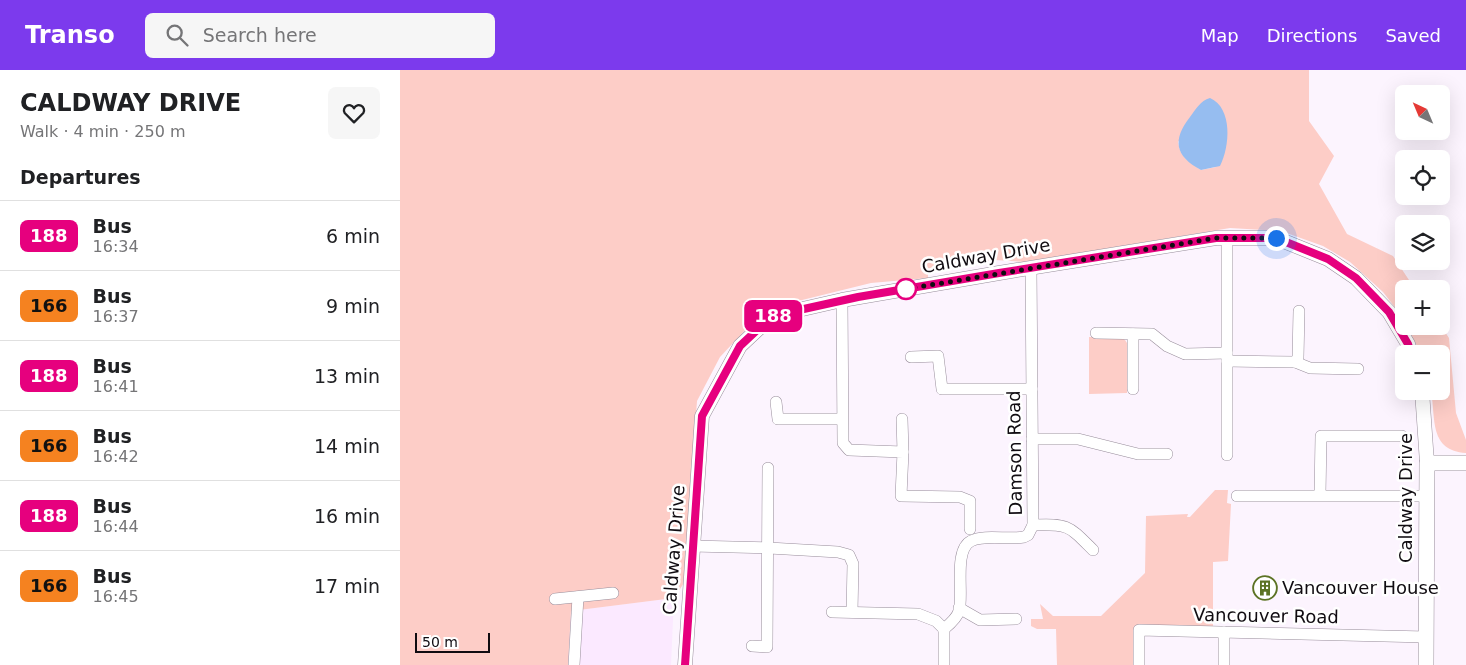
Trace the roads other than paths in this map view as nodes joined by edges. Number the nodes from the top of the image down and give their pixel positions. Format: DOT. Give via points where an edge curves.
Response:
graph roads {
  1 [pos="1227,238"];
  2 [pos="1031,268"];
  3 [pos="842,300"];
  4 [pos="1300,311"];
  5 [pos="1096,333"];
  6 [pos="1133,334"];
  7 [pos="1408,345"];
  8 [pos="911,357"];
  9 [pos="1227,357"];
  10 [pos="1295,362"];
  11 [pos="1358,369"];
  12 [pos="1032,389"];
  13 [pos="1132,389"];
  14 [pos="1423,400"];
  15 [pos="776,402"];
  16 [pos="841,419"];
  17 [pos="902,419"];
  18 [pos="1402,436"];
  19 [pos="1032,440"];
  20 [pos="903,452"];
  21 [pos="1166,454"];
  22 [pos="1227,456"];
  23 [pos="1427,463"];
  24 [pos="1466,463"];
  25 [pos="768,468"];
  26 [pos="1320,495"];
  27 [pos="1236,496"];
  28 [pos="1427,496"];
  29 [pos="1033,525"];
  30 [pos="970,529"];
  31 [pos="692,546"];
  32 [pos="769,548"];
  33 [pos="1093,550"];
  34 [pos="613,593"];
  35 [pos="578,597"];
  36 [pos="555,599"];
  37 [pos="959,608"];
  38 [pos="832,612"];
  39 [pos="852,612"];
  40 [pos="1016,619"];
  41 [pos="944,629"];
  42 [pos="1224,632"];
  43 [pos="1426,637"];
  44 [pos="752,646"];
  45 [pos="574,665"];
  46 [pos="685,665"];
  47 [pos="944,665"];
  48 [pos="1139,665"];
  49 [pos="1224,665"];
  50 [pos="1426,665"];
  1 -- 2 [label="street, Caldway Drive"];
  1 -- 7 [label="street, Caldway Drive" via="1276,238 1328,259 1356,278 1389,312"];
  1 -- 9 [label="street"];
  2 -- 3 [label="street, Caldway Drive"];
  2 -- 12 [label="street, Damson Road"];
  3 -- 16 [label="street"];
  3 -- 31 [label="street, Caldway Drive" via="772,316 740,346 702,416"];
  4 -- 10 [label="street" via="1298,358"];
  5 -- 6 [label="street"];
  6 -- 9 [label="street" via="1152,334 1185,354"];
  6 -- 13 [label="street"];
  8 -- 12 [label="street" via="938,356 942,389"];
  9 -- 10 [label="street"];
  9 -- 22 [label="street"];
  10 -- 11 [label="street" via="1310,368"];
  12 -- 19 [label="street, Damson Road"];
  14 -- 23 [label="street, Caldway Drive"];
  15 -- 16 [label="street" via="778,419"];
  16 -- 20 [label="street" via="843,444 850,450"];
  17 -- 20 [label="street"];
  18 -- 26 [label="street" via="1321,436"];
  19 -- 21 [label="street" via="1078,439 1138,454"];
  19 -- 29 [label="street, Damson Road"];
  20 -- 30 [label="street" via="901,496 960,497 970,501"];
  23 -- 24 [label="main road"];
  23 -- 28 [label="main road, Caldway Drive"];
  25 -- 32 [label="street"];
  26 -- 27 [label="street"];
  26 -- 28 [label="street"];
  28 -- 43 [label="main road, Caldway Drive"];
  29 -- 33 [label="street" via="1065,526"];
  29 -- 37 [label="street, Damson Road" via="1024,537 987,538 966,545 960,569"];
  31 -- 32 [label="street"];
  31 -- 46 [label="street, Caldway Drive"];
  32 -- 39 [label="street" via="838,552 849,556 853,564"];
  32 -- 44 [label="street" via="767,647"];
  34 -- 35 [label="street"];
  35 -- 36 [label="street"];
  35 -- 45 [label="street"];
  37 -- 40 [label="street" via="980,620"];
  37 -- 41 [label="street" via="957,616"];
  38 -- 39 [label="street"];
  39 -- 41 [label="street" via="918,614 936,621"];
  41 -- 47 [label="street"];
  42 -- 43 [label="street, Vancouver Road"];
  42 -- 48 [label="street, Vancouver Road" via="1140,630"];
  42 -- 49 [label="street"];
  43 -- 50 [label="main road, Caldway Drive"];
}
